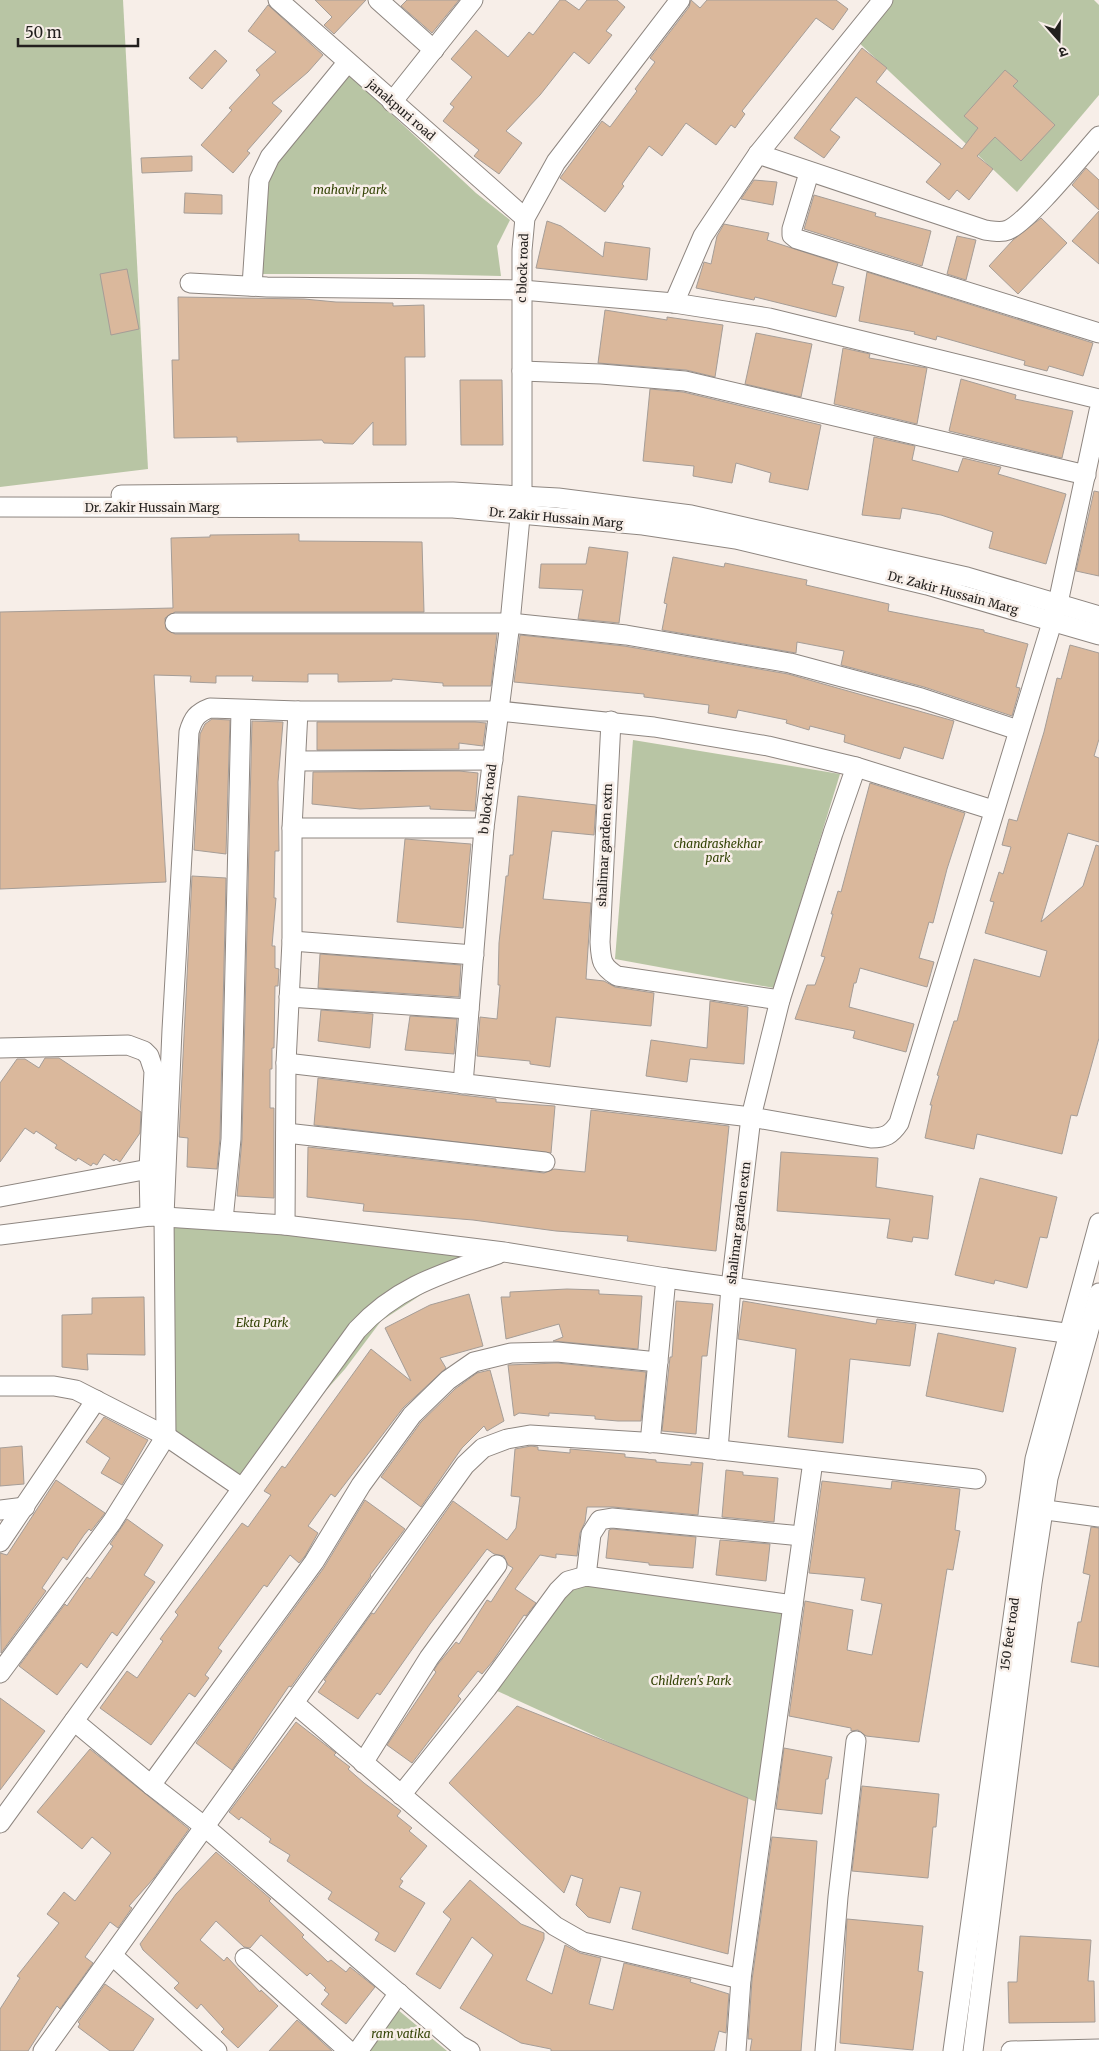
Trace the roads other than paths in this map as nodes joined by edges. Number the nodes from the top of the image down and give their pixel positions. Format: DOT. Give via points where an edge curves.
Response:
graph roads {
  1 [pos="278,0"];
  2 [pos="473,0"];
  3 [pos="680,0"];
  4 [pos="882,0"];
  5 [pos="388,3"];
  6 [pos="434,50"];
  7 [pos="348,63"];
  8 [pos="392,102"];
  9 [pos="1099,136"];
  10 [pos="758,154"];
  11 [pos="809,173"];
  12 [pos="525,218"];
  13 [pos="190,283"];
  14 [pos="252,286"];
  15 [pos="522,290"];
  16 [pos="674,303"];
  17 [pos="1099,333"];
  18 [pos="522,371"];
  19 [pos="1099,399"];
  20 [pos="1099,411"];
  21 [pos="1086,475"];
  22 [pos="0,496"];
  23 [pos="521,505"];
  24 [pos="0,507"];
  25 [pos="1055,611"];
  26 [pos="1099,616"];
  27 [pos="175,623"];
  28 [pos="510,623"];
  29 [pos="1099,635"];
  30 [pos="241,710"];
  31 [pos="298,711"];
  32 [pos="499,711"];
  33 [pos="611,721"];
  34 [pos="1018,730"];
  35 [pos="493,760"];
  36 [pos="296,761"];
  37 [pos="856,768"];
  38 [pos="993,810"];
  39 [pos="292,828"];
  40 [pos="484,828"];
  41 [pos="292,941"];
  42 [pos="474,955"];
  43 [pos="289,997"];
  44 [pos="780,1000"];
  45 [pos="469,1009"];
  46 [pos="0,1048"];
  47 [pos="286,1063"];
  48 [pos="463,1084"];
  49 [pos="751,1117"];
  50 [pos="286,1133"];
  51 [pos="545,1162"];
  52 [pos="149,1169"];
  53 [pos="0,1196"];
  54 [pos="157,1216"];
  55 [pos="223,1220"];
  56 [pos="1099,1223"];
  57 [pos="285,1225"];
  58 [pos="0,1235"];
  59 [pos="504,1252"];
  60 [pos="666,1278"];
  61 [pos="731,1286"];
  62 [pos="1099,1292"];
  63 [pos="1078,1334"];
  64 [pos="658,1362"];
  65 [pos="0,1386"];
  66 [pos="96,1400"];
  67 [pos="166,1436"];
  68 [pos="650,1443"];
  69 [pos="718,1450"];
  70 [pos="813,1461"];
  71 [pos="976,1479"];
  72 [pos="242,1488"];
  73 [pos="25,1507"];
  74 [pos="1036,1508"];
  75 [pos="0,1510"];
  76 [pos="1099,1518"];
  77 [pos="802,1536"];
  78 [pos="0,1542"];
  79 [pos="497,1565"];
  80 [pos="586,1576"];
  81 [pos="793,1605"];
  82 [pos="0,1673"];
  83 [pos="294,1703"];
  84 [pos="74,1721"];
  85 [pos="856,1742"];
  86 [pos="362,1763"];
  87 [pos="151,1785"];
  88 [pos="401,1795"];
  89 [pos="0,1823"];
  90 [pos="205,1827"];
  91 [pos="112,1956"];
  92 [pos="245,1958"];
  93 [pos="741,1979"];
  94 [pos="399,1993"];
  95 [pos="1099,2049"];
  96 [pos="43,2051"];
  97 [pos="217,2051"];
  98 [pos="349,2051"];
  99 [pos="358,2051"];
  100 [pos="470,2051"];
  101 [pos="736,2051"];
  102 [pos="825,2051"];
  103 [pos="954,2051"];
  104 [pos="973,2051"];
  105 [pos="1011,2051"];
  1 -- 7 [label="street, janakpuri road"];
  2 -- 6 [label="street"];
  3 -- 12 [label="street, c block road" via="556,162"];
  4 -- 10 [label="street"];
  5 -- 6 [label="street"];
  6 -- 8 [label="street"];
  7 -- 8 [label="street, janakpuri road"];
  7 -- 14 [label="street" via="270,157 259,180"];
  8 -- 12 [label="street, janakpuri road"];
  9 -- 11 [label="street" via="1030,213 1009,230 998,232"];
  10 -- 11 [label="street"];
  10 -- 16 [label="street" via="703,236"];
  11 -- 17 [label="street" via="792,229 792,235 797,238"];
  12 -- 15 [label="street, c block road"];
  13 -- 14 [label="street"];
  14 -- 15 [label="street"];
  15 -- 16 [label="street"];
  15 -- 18 [label="street, c block road"];
  16 -- 19 [label="street" via="769,318"];
  18 -- 21 [label="street" via="685,381"];
  18 -- 23 [label="street, c block road"];
  20 -- 21 [label="street"];
  21 -- 25 [label="street"];
  22 -- 23 [label="street, Dr. Zakir Hussain Marg" via="453,492"];
  23 -- 24 [label="street, Dr. Zakir Hussain Marg" via="453,508"];
  23 -- 25 [label="street, Dr. Zakir Hussain Marg" via="690,515 967,577"];
  23 -- 28 [label="street, b block road"];
  25 -- 26 [label="street, Dr. Zakir Hussain Marg"];
  25 -- 29 [label="street, Dr. Zakir Hussain Marg"];
  25 -- 34 [label="street"];
  27 -- 28 [label="street"];
  28 -- 32 [label="street, b block road"];
  28 -- 34 [label="street" via="626,635 790,663 921,698"];
  30 -- 31 [label="street"];
  30 -- 54 [label="street" via="210,708 198,712 189,732 172,1030"];
  30 -- 55 [label="street" via="231,1139"];
  31 -- 32 [label="street"];
  31 -- 36 [label="street"];
  32 -- 33 [label="street"];
  32 -- 35 [label="street, b block road"];
  33 -- 37 [label="street" via="768,746"];
  33 -- 44 [label="street, shalimar garden extn" via="600,942 605,969 616,976"];
  34 -- 38 [label="street"];
  35 -- 36 [label="street"];
  35 -- 40 [label="street, b block road"];
  36 -- 39 [label="street"];
  37 -- 38 [label="street"];
  37 -- 44 [label="street, shalimar garden extn"];
  38 -- 49 [label="street" via="899,1123 893,1133 883,1138 871,1138"];
  39 -- 40 [label="street"];
  39 -- 41 [label="street"];
  40 -- 42 [label="street, b block road"];
  41 -- 42 [label="street"];
  41 -- 43 [label="street"];
  42 -- 45 [label="street, b block road"];
  43 -- 45 [label="street"];
  43 -- 47 [label="street"];
  44 -- 49 [label="street, shalimar garden extn"];
  45 -- 48 [label="street, b block road"];
  46 -- 52 [label="street" via="128,1045 144,1051 154,1070"];
  47 -- 48 [label="street"];
  47 -- 50 [label="street"];
  48 -- 49 [label="street"];
  49 -- 61 [label="street, shalimar garden extn"];
  50 -- 51 [label="street"];
  50 -- 57 [label="street"];
  52 -- 53 [label="street"];
  52 -- 54 [label="street"];
  54 -- 55 [label="street"];
  54 -- 58 [label="street"];
  54 -- 67 [label="street"];
  55 -- 57 [label="street"];
  56 -- 63 [label="street, 150 feet road"];
  57 -- 59 [label="street"];
  59 -- 60 [label="street"];
  59 -- 72 [label="street" via="434,1276 403,1291 370,1316 341,1350"];
  60 -- 61 [label="street"];
  60 -- 64 [label="street"];
  61 -- 63 [label="street"];
  61 -- 69 [label="street, shalimar garden extn"];
  62 -- 63 [label="street, 150 feet road"];
  63 -- 74 [label="street, 150 feet road" via="1035,1458"];
  64 -- 68 [label="street"];
  64 -- 87 [label="street" via="557,1352 511,1353 474,1362 454,1374 412,1415 361,1485 314,1562"];
  65 -- 66 [label="street" via="54,1386 76,1390"];
  66 -- 67 [label="street"];
  66 -- 73 [label="street"];
  67 -- 72 [label="street"];
  67 -- 82 [label="street" via="112,1522"];
  68 -- 69 [label="street"];
  68 -- 83 [label="street" via="530,1435 484,1448 465,1465"];
  69 -- 70 [label="street"];
  70 -- 71 [label="street"];
  70 -- 77 [label="street"];
  72 -- 84 [label="street"];
  73 -- 75 [label="street"];
  73 -- 78 [label="street"];
  74 -- 76 [label="street"];
  74 -- 103 [label="street, 150 feet road"];
  74 -- 104 [label="street, 150 feet road" via="1029,1603"];
  77 -- 80 [label="street" via="639,1520 600,1520 591,1534"];
  77 -- 81 [label="street"];
  79 -- 86 [label="street" via="429,1658"];
  80 -- 81 [label="street"];
  80 -- 88 [label="street" via="568,1581 558,1591 487,1688"];
  81 -- 93 [label="street"];
  83 -- 86 [label="street"];
  83 -- 90 [label="street"];
  84 -- 87 [label="street"];
  84 -- 89 [label="street"];
  85 -- 102 [label="street"];
  86 -- 88 [label="street"];
  87 -- 90 [label="street"];
  88 -- 93 [label="street" via="539,1915 583,1942"];
  90 -- 91 [label="street"];
  90 -- 94 [label="street"];
  91 -- 96 [label="street"];
  91 -- 97 [label="street"];
  92 -- 98 [label="street"];
  93 -- 101 [label="street"];
  94 -- 99 [label="street"];
  94 -- 100 [label="street"];
  95 -- 105 [label="street"];
}
